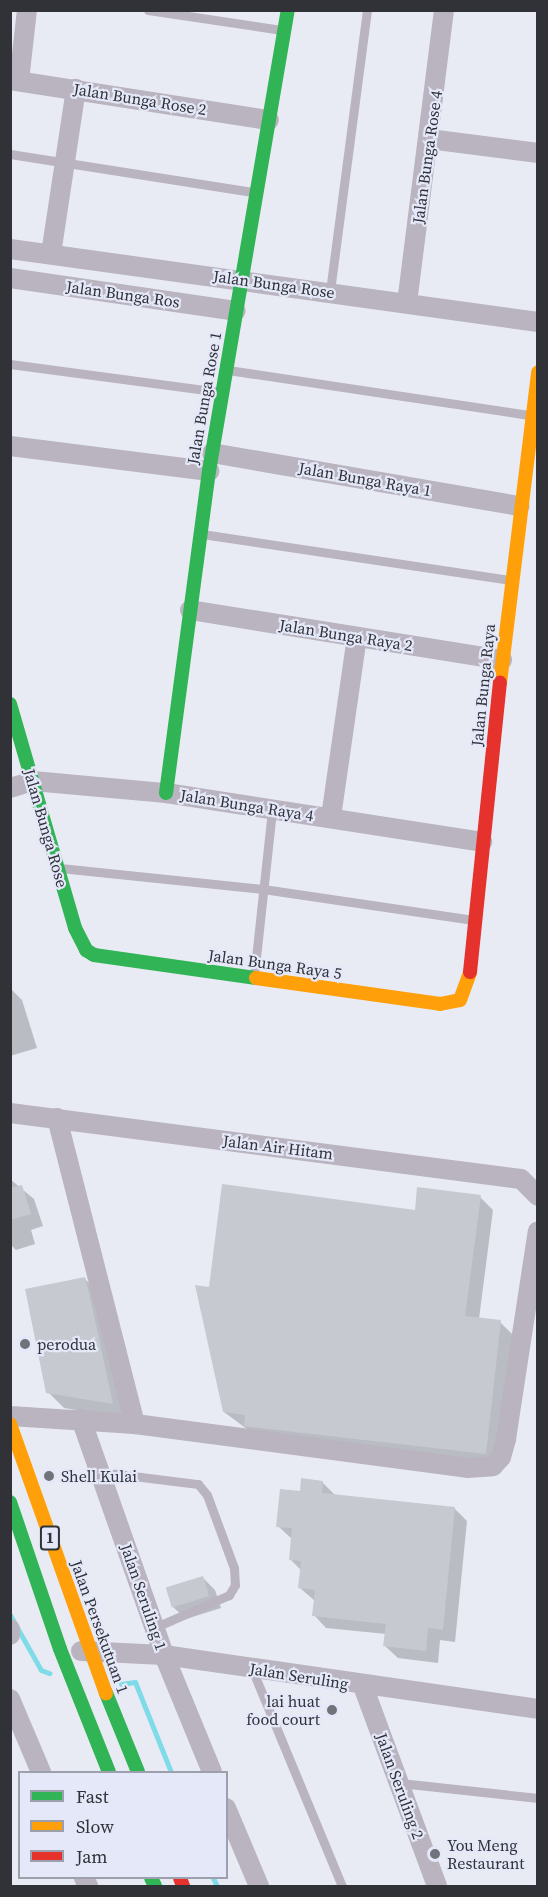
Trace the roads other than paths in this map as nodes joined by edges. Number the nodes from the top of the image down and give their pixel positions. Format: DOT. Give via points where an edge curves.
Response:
graph roads {
  1 [pos="27,10"];
  2 [pos="148,10"];
  3 [pos="288,10"];
  4 [pos="367,10"];
  5 [pos="444,10"];
  6 [pos="285,30"];
  7 [pos="15,81"];
  8 [pos="76,89"];
  9 [pos="269,120"];
  10 [pos="429,139"];
  11 [pos="537,153"];
  12 [pos="10,154"];
  13 [pos="65,162"];
  14 [pos="257,192"];
  15 [pos="10,249"];
  16 [pos="51,254"];
  17 [pos="10,278"];
  18 [pos="242,279"];
  19 [pos="330,291"];
  20 [pos="407,303"];
  21 [pos="236,311"];
  22 [pos="537,322"];
  23 [pos="10,364"];
  24 [pos="226,370"];
  25 [pos="537,372"];
  26 [pos="222,392"];
  27 [pos="532,415"];
  28 [pos="10,446"];
  29 [pos="210,462"];
  30 [pos="519,506"];
  31 [pos="200,534"];
  32 [pos="511,580"];
  33 [pos="190,610"];
  34 [pos="357,637"];
  35 [pos="502,660"];
  36 [pos="10,704"];
  37 [pos="33,781"];
  38 [pos="10,788"];
  39 [pos="166,793"];
  40 [pos="272,808"];
  41 [pos="331,817"];
  42 [pos="482,842"];
  43 [pos="57,867"];
  44 [pos="263,889"];
  45 [pos="475,920"];
  46 [pos="86,950"];
  47 [pos="254,978"];
  48 [pos="460,1000"];
  49 [pos="10,1113"];
  50 [pos="57,1118"];
  51 [pos="537,1196"];
  52 [pos="537,1231"];
  53 [pos="530,1327"];
  54 [pos="10,1416"];
  55 [pos="81,1419"];
  56 [pos="10,1424"];
  57 [pos="135,1424"];
  58 [pos="100,1472"];
  59 [pos="10,1502"];
  60 [pos="154,1628"];
  61 [pos="60,1649"];
  62 [pos="90,1652"];
  63 [pos="164,1655"];
  64 [pos="252,1668"];
  65 [pos="363,1686"];
  66 [pos="10,1699"];
  67 [pos="537,1709"];
  68 [pos="40,1771"];
  69 [pos="109,1771"];
  70 [pos="137,1771"];
  71 [pos="211,1771"];
  72 [pos="399,1783"];
  73 [pos="537,1798"];
  74 [pos="228,1813"];
  75 [pos="259,1887"];
  76 [pos="342,1887"];
  77 [pos="437,1887"];
  1 -- 7 [label="street"];
  2 -- 6 [label="lane"];
  3 -- 6 [label="main road, Jalan Bunga Rose 1"];
  4 -- 19 [label="lane"];
  5 -- 10 [label="street, Jalan Bunga Rose 4"];
  6 -- 9 [label="main road, Jalan Bunga Rose 1"];
  7 -- 8 [label="street, Jalan Bunga Rose 2"];
  8 -- 9 [label="street, Jalan Bunga Rose 2"];
  8 -- 13 [label="street"];
  9 -- 14 [label="main road, Jalan Bunga Rose 1"];
  10 -- 11 [label="street"];
  10 -- 20 [label="street, Jalan Bunga Rose 4"];
  12 -- 13 [label="lane"];
  13 -- 14 [label="lane"];
  13 -- 16 [label="street"];
  14 -- 18 [label="main road, Jalan Bunga Rose 1"];
  15 -- 16 [label="street, Jalan Bunga Rose"];
  16 -- 18 [label="street, Jalan Bunga Rose"];
  17 -- 21 [label="street, Jalan Bunga Ros"];
  18 -- 19 [label="street, Jalan Bunga Rose"];
  18 -- 21 [label="main road, Jalan Bunga Rose 1"];
  19 -- 20 [label="street, Jalan Bunga Rose"];
  20 -- 22 [label="street, Jalan Bunga Rose"];
  21 -- 24 [label="main road, Jalan Bunga Rose 1"];
  23 -- 26 [label="lane"];
  24 -- 26 [label="main road, Jalan Bunga Rose 1"];
  24 -- 27 [label="lane"];
  25 -- 27 [label="main road, Jalan Bunga Raya"];
  26 -- 29 [label="main road, Jalan Bunga Rose 1"];
  27 -- 30 [label="main road, Jalan Bunga Raya"];
  28 -- 29 [label="street, Jalan Bunga Raya 1"];
  29 -- 30 [label="street, Jalan Bunga Raya 1"];
  29 -- 31 [label="main road, Jalan Bunga Rose 1"];
  30 -- 32 [label="main road, Jalan Bunga Raya"];
  31 -- 32 [label="lane"];
  31 -- 33 [label="main road, Jalan Bunga Rose 1"];
  32 -- 35 [label="main road, Jalan Bunga Raya"];
  33 -- 34 [label="street, Jalan Bunga Raya 2"];
  33 -- 39 [label="main road, Jalan Bunga Rose 1"];
  34 -- 35 [label="street, Jalan Bunga Raya 2"];
  34 -- 41 [label="street"];
  35 -- 42 [label="main road, Jalan Bunga Raya"];
  36 -- 37 [label="main road, Jalan Bunga Rose"];
  37 -- 38 [label="street, Jalan Bunga Raya 4"];
  37 -- 39 [label="street, Jalan Bunga Raya 4"];
  37 -- 43 [label="main road, Jalan Bunga Rose"];
  39 -- 40 [label="street, Jalan Bunga Raya 4"];
  40 -- 41 [label="street, Jalan Bunga Raya 4"];
  40 -- 44 [label="lane"];
  41 -- 42 [label="street, Jalan Bunga Raya 4"];
  42 -- 45 [label="main road, Jalan Bunga Raya"];
  43 -- 44 [label="lane"];
  43 -- 46 [label="main road, Jalan Bunga Rose" via="75,928"];
  44 -- 45 [label="lane"];
  44 -- 47 [label="lane"];
  45 -- 48 [label="main road, Jalan Bunga Raya" via="469,980"];
  46 -- 47 [label="main road, Jalan Bunga Raya 5" via="103,957"];
  47 -- 48 [label="main road, Jalan Bunga Raya 5" via="440,1004"];
  49 -- 50 [label="street, Jalan Air Hitam"];
  50 -- 51 [label="street, Jalan Air Hitam" via="521,1179"];
  50 -- 57 [label="street"];
  52 -- 53 [label="street"];
  53 -- 57 [label="street" via="501,1457 493,1466 467,1468"];
  54 -- 55 [label="street"];
  55 -- 57 [label="street"];
  55 -- 58 [label="street, Jalan Seruling 1"];
  56 -- 62 [label="main road, Jalan Persekutuan 1 / 1"];
  58 -- 60 [label="street, Jalan Seruling 1"];
  58 -- 60 [label="lane" via="198,1484 207,1495 234,1568 235,1585 229,1595"];
  59 -- 61 [label="main road, 1"];
  60 -- 63 [label="street, Jalan Seruling 1"];
  61 -- 62 [label="street, Jalan Seruling"];
  61 -- 69 [label="main road, 1"];
  62 -- 63 [label="street, Jalan Seruling"];
  62 -- 70 [label="main road, Jalan Persekutuan 1 / 1"];
  63 -- 64 [label="street, Jalan Seruling"];
  63 -- 71 [label="street, Jalan Seruling 1"];
  64 -- 65 [label="street, Jalan Seruling"];
  64 -- 76 [label="lane"];
  65 -- 67 [label="street, Jalan Seruling"];
  65 -- 72 [label="street, Jalan Seruling 2"];
  66 -- 68 [label="street"];
  72 -- 73 [label="lane"];
  72 -- 77 [label="street, Jalan Seruling 2"];
  74 -- 75 [label="street"];
}
